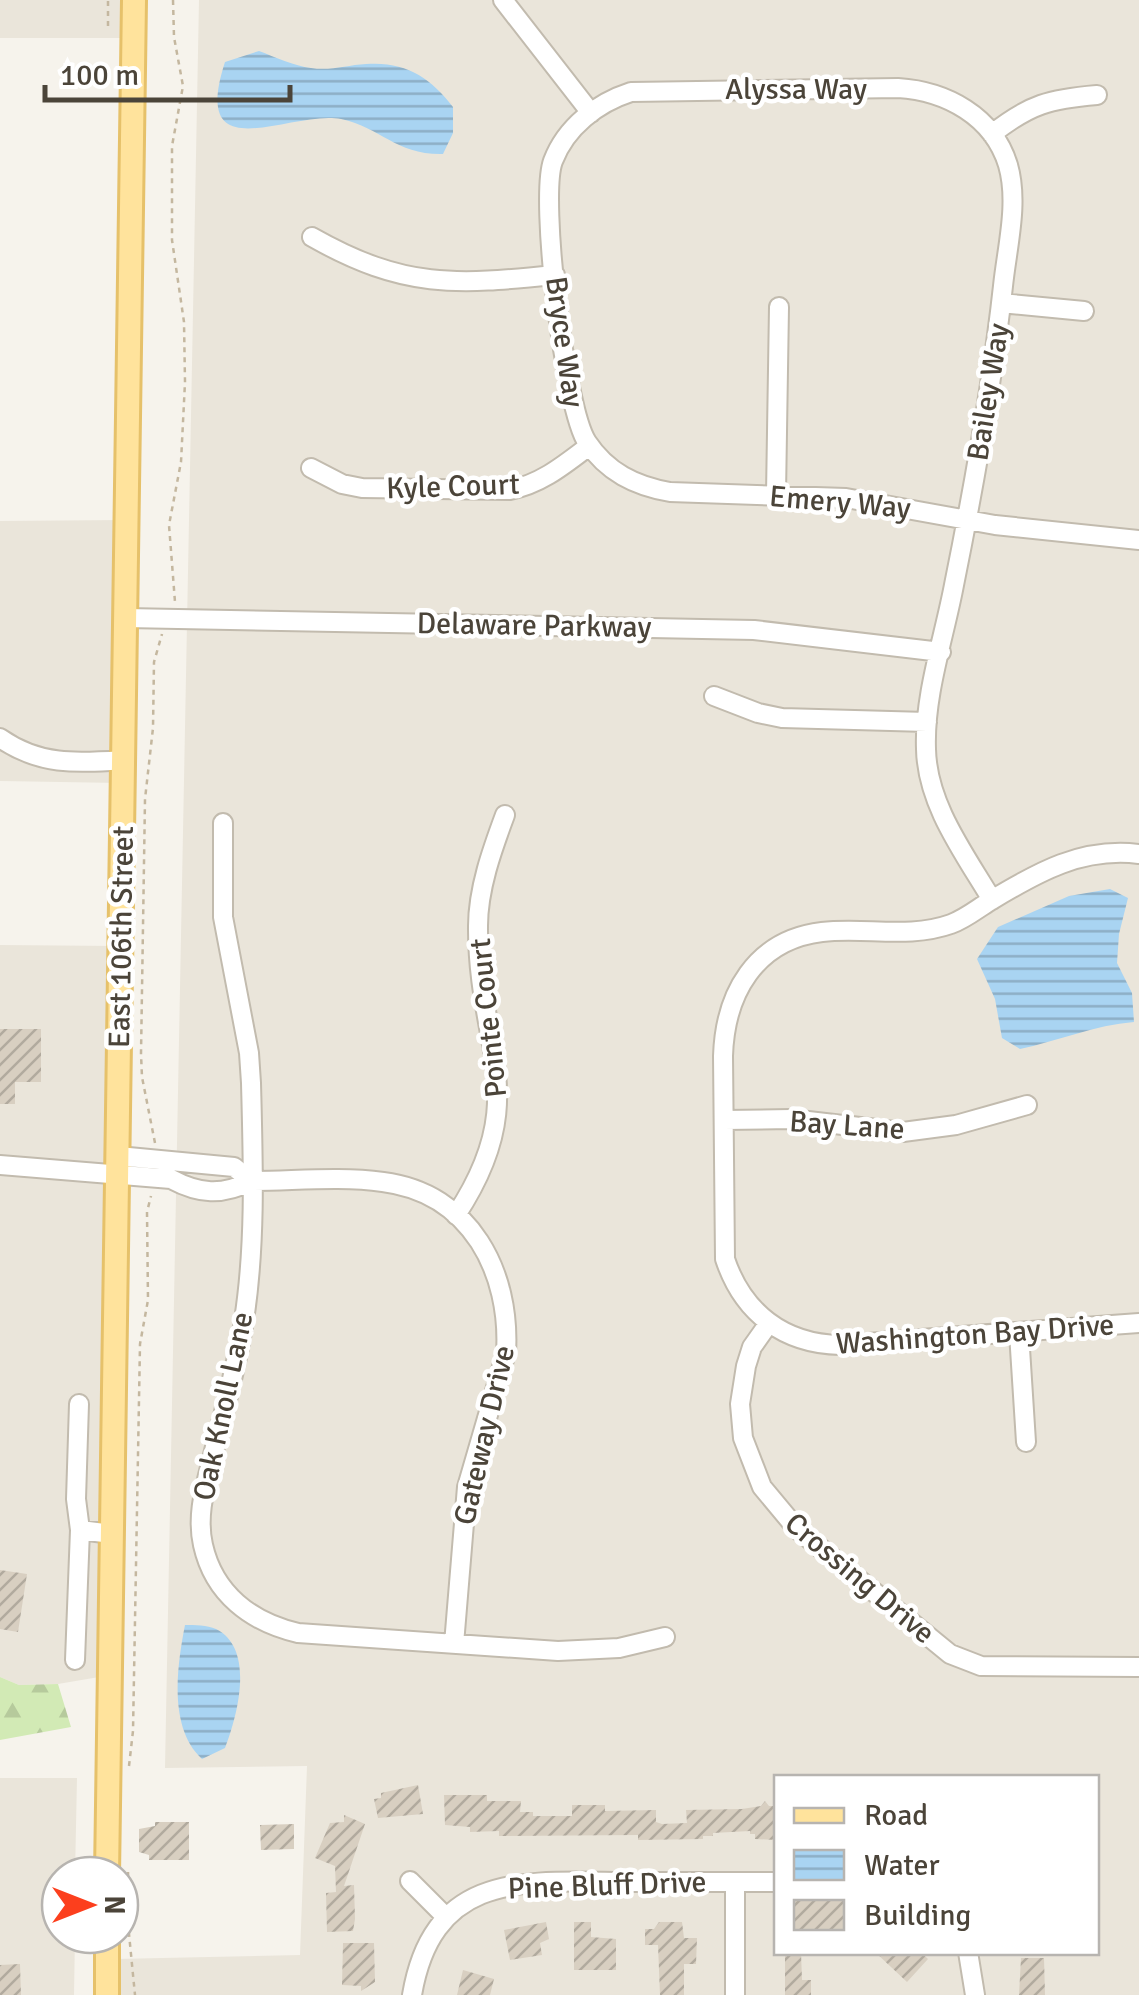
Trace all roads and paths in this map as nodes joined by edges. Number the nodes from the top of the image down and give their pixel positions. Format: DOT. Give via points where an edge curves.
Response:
graph roads {
  1 [pos="108,0"];
  2 [pos="134,0"];
  3 [pos="173,0"];
  4 [pos="503,0"];
  5 [pos="108,26"];
  6 [pos="1098,95"];
  7 [pos="590,112"];
  8 [pos="992,134"];
  9 [pos="312,237"];
  10 [pos="555,275"];
  11 [pos="1001,303"];
  12 [pos="780,307"];
  13 [pos="1084,311"];
  14 [pos="589,446"];
  15 [pos="310,468"];
  16 [pos="711,494"];
  17 [pos="776,494"];
  18 [pos="967,520"];
  19 [pos="1139,540"];
  20 [pos="175,604"];
  21 [pos="126,618"];
  22 [pos="163,631"];
  23 [pos="941,652"];
  24 [pos="714,696"];
  25 [pos="927,722"];
  26 [pos="0,738"];
  27 [pos="123,760"];
  28 [pos="506,815"];
  29 [pos="223,822"];
  30 [pos="1139,854"];
  31 [pos="992,900"];
  32 [pos="1027,1104"];
  33 [pos="724,1120"];
  34 [pos="0,1164"];
  35 [pos="118,1165"];
  36 [pos="154,1168"];
  37 [pos="251,1182"];
  38 [pos="456,1216"];
  39 [pos="1139,1323"];
  40 [pos="768,1324"];
  41 [pos="1019,1332"];
  42 [pos="78,1404"];
  43 [pos="1026,1442"];
  44 [pos="80,1530"];
  45 [pos="112,1534"];
  46 [pos="665,1637"];
  47 [pos="454,1644"];
  48 [pos="75,1660"];
  49 [pos="1139,1667"];
  50 [pos="127,1775"];
  51 [pos="107,1855"];
  52 [pos="410,1881"];
  53 [pos="735,1882"];
  54 [pos="774,1882"];
  55 [pos="446,1917"];
  56 [pos="107,1955"];
  57 [pos="131,1955"];
  58 [pos="969,1955"];
  59 [pos="107,1995"];
  60 [pos="135,1995"];
  61 [pos="412,1995"];
  62 [pos="735,1995"];
  63 [pos="976,1995"];
  1 -- 5 [label="path"];
  2 -- 21 [label="main road, East 106th Street"];
  3 -- 20 [label="path" via="183,86 172,146 172,240 186,382 181,462 168,525"];
  4 -- 7 [label="street"];
  6 -- 8 [label="street" via="1033,106"];
  7 -- 8 [label="street, Alyssa Way" via="632,92 898,88 944,96"];
  7 -- 10 [label="street, Bryce Way" via="552,162 548,219"];
  8 -- 11 [label="street, Bailey Way" via="1012,188"];
  9 -- 10 [label="street" via="376,267 434,282"];
  10 -- 14 [label="street, Bryce Way" via="570,396"];
  11 -- 13 [label="street"];
  11 -- 18 [label="street, Bailey Way"];
  12 -- 17 [label="street"];
  14 -- 15 [label="street, Kyle Court" via="543,479 510,490 362,488"];
  14 -- 16 [label="street, Bryce Way" via="609,468 646,488"];
  16 -- 17 [label="street, Emery Way"];
  17 -- 18 [label="street, Emery Way" via="878,502"];
  18 -- 19 [label="street, Emery Way"];
  18 -- 23 [label="street, Bailey Way"];
  21 -- 23 [label="street, Delaware Parkway" via="754,630"];
  21 -- 27 [label="main road, East 106th Street"];
  22 -- 36 [label="path" via="154,662 145,799 141,1054"];
  23 -- 25 [label="street, Bailey Way"];
  24 -- 25 [label="street" via="782,718"];
  25 -- 31 [label="street, Bailey Way" via="929,780"];
  26 -- 27 [label="street" via="54,762"];
  27 -- 35 [label="main road, East 106th Street"];
  28 -- 38 [label="street, Pointe Court" via="478,924 499,1083 497,1119 491,1152"];
  29 -- 37 [label="street, Oak Knoll Lane" via="222,917 250,1068"];
  30 -- 31 [label="street, Washington Bay Drive" via="1081,856"];
  31 -- 33 [label="street, Washington Bay Drive" via="934,929 824,932 762,957 728,1010"];
  32 -- 33 [label="street, Bay Lane" via="903,1132"];
  33 -- 40 [label="street, Washington Bay Drive" via="726,1259 732,1280"];
  34 -- 35 [label="street, Gateway Drive"];
  35 -- 36 [label="street, Gateway Drive"];
  35 -- 45 [label="main road, East 106th Street"];
  36 -- 37 [label="street, Gateway Drive" via="234,1167"];
  36 -- 37 [label="street, Gateway Drive" via="192,1190 232,1190"];
  36 -- 50 [label="path" via="140,1344"];
  37 -- 38 [label="street, Gateway Drive" via="387,1182 443,1204"];
  37 -- 47 [label="street, Oak Knoll Lane" via="244,1322 200,1512 211,1572 234,1602 278,1628"];
  38 -- 47 [label="street, Gateway Drive" via="494,1264 508,1332 467,1487"];
  39 -- 41 [label="street, Washington Bay Drive"];
  40 -- 41 [label="street, Washington Bay Drive" via="820,1344"];
  40 -- 49 [label="street, Crossing Drive" via="746,1366 743,1438 762,1487 797,1529 950,1654 982,1666"];
  41 -- 43 [label="street"];
  42 -- 44 [label="street"];
  44 -- 45 [label="street"];
  44 -- 48 [label="street"];
  45 -- 51 [label="main road, East 106th Street"];
  46 -- 47 [label="street, Oak Knoll Lane" via="592,1651"];
  52 -- 55 [label="street"];
  53 -- 54 [label="street, Pine Bluff Drive"];
  53 -- 55 [label="street, Pine Bluff Drive" via="528,1882 478,1894"];
  53 -- 62 [label="street"];
  55 -- 61 [label="street, Pine Bluff Drive" via="424,1952"];
  56 -- 59 [label="main road"];
  57 -- 60 [label="path"];
  58 -- 63 [label="street"];
}
